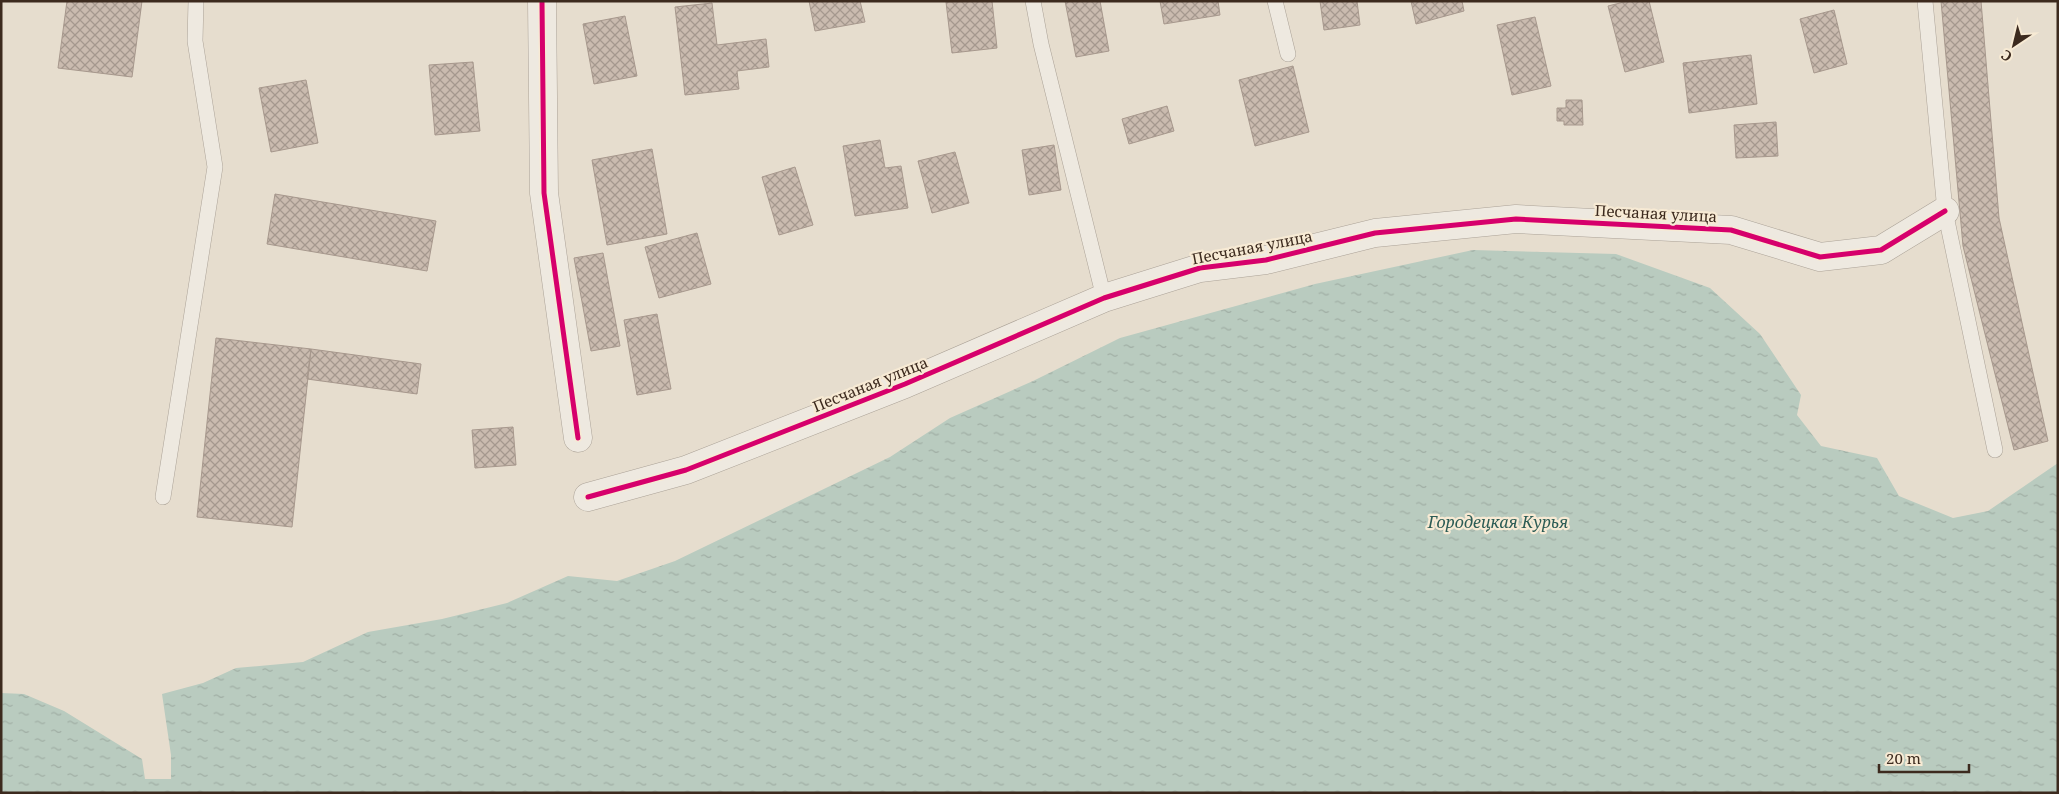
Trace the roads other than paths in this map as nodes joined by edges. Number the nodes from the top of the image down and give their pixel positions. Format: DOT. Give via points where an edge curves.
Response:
graph roads {
  1 [pos="196,1"];
  2 [pos="542,1"];
  3 [pos="1033,1"];
  4 [pos="1275,1"];
  5 [pos="1925,1"];
  6 [pos="1288,54"];
  7 [pos="1946,211"];
  8 [pos="1104,298"];
  9 [pos="578,438"];
  10 [pos="1995,450"];
  11 [pos="163,497"];
  12 [pos="588,497"];
  1 -- 11 [label="lane" via="195,41 215,167"];
  2 -- 9 [label="street" via="544,192"];
  3 -- 8 [label="lane"];
  4 -- 6 [label="lane"];
  5 -- 7 [label="lane"];
  7 -- 8 [label="street, Песчаная улица" via="1881,250 1820,258 1731,230 1516,219 1376,234 1266,260 1200,268"];
  7 -- 10 [label="lane"];
  8 -- 12 [label="street, Песчаная улица" via="905,384 695,467"];
}
